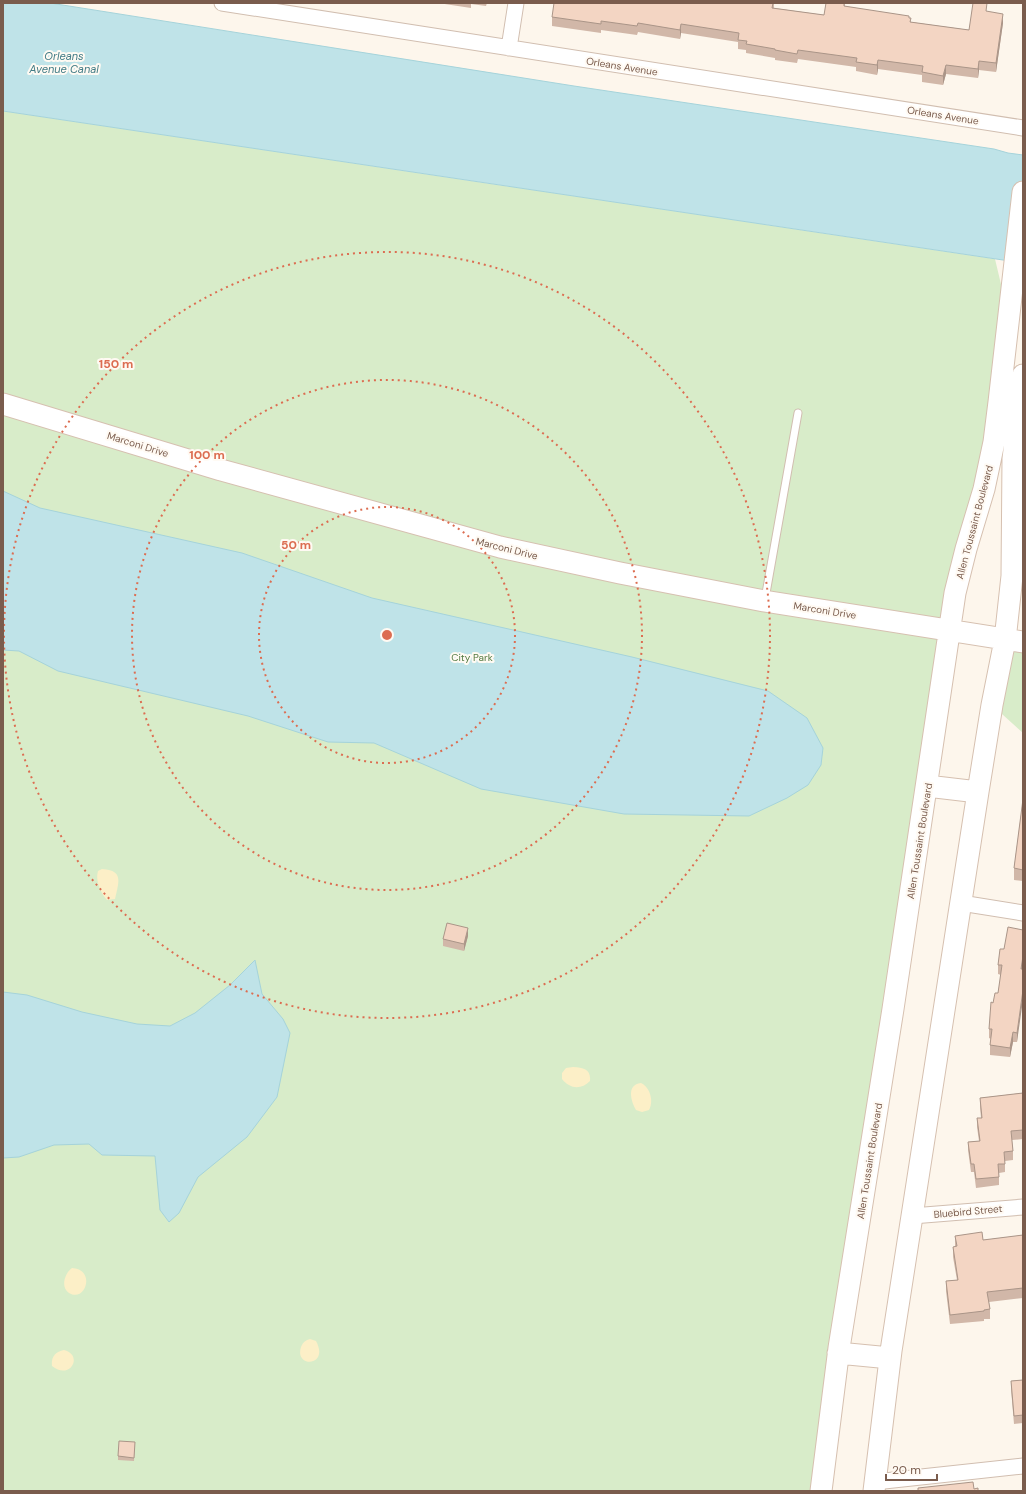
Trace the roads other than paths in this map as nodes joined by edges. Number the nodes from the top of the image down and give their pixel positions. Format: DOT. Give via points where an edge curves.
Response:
graph roads {
  1 [pos="222,3"];
  2 [pos="516,3"];
  3 [pos="509,48"];
  4 [pos="1023,128"];
  5 [pos="1023,192"];
  6 [pos="1023,375"];
  7 [pos="3,404"];
  8 [pos="798,413"];
  9 [pos="764,601"];
  10 [pos="950,632"];
  11 [pos="1014,641"];
  12 [pos="927,786"];
  13 [pos="978,792"];
  14 [pos="961,903"];
  15 [pos="1023,913"];
  16 [pos="1023,1207"];
  17 [pos="912,1216"];
  18 [pos="838,1353"];
  19 [pos="890,1358"];
  20 [pos="1023,1466"];
  21 [pos="874,1487"];
  22 [pos="821,1491"];
  1 -- 3 [label="street, Orleans Avenue"];
  2 -- 3 [label="street"];
  3 -- 4 [label="street, Orleans Avenue"];
  5 -- 10 [label="main road, Allen Toussaint Boulevard" via="994,442 984,489 955,593"];
  6 -- 11 [label="main road" via="1012,459"];
  7 -- 9 [label="main road, Marconi Drive" via="221,470 500,547"];
  8 -- 9 [label="lane"];
  9 -- 10 [label="main road, Marconi Drive"];
  10 -- 11 [label="main road, Marconi Drive"];
  10 -- 12 [label="main road, Allen Toussaint Boulevard"];
  11 -- 13 [label="main road"];
  12 -- 13 [label="main road"];
  12 -- 18 [label="main road, Allen Toussaint Boulevard"];
  13 -- 14 [label="main road"];
  14 -- 15 [label="street"];
  14 -- 17 [label="main road"];
  16 -- 17 [label="street, Bluebird Street"];
  17 -- 19 [label="main road"];
  18 -- 19 [label="main road"];
  18 -- 22 [label="main road, Allen Toussaint Boulevard"];
  19 -- 21 [label="main road"];
  20 -- 21 [label="street"];
}
